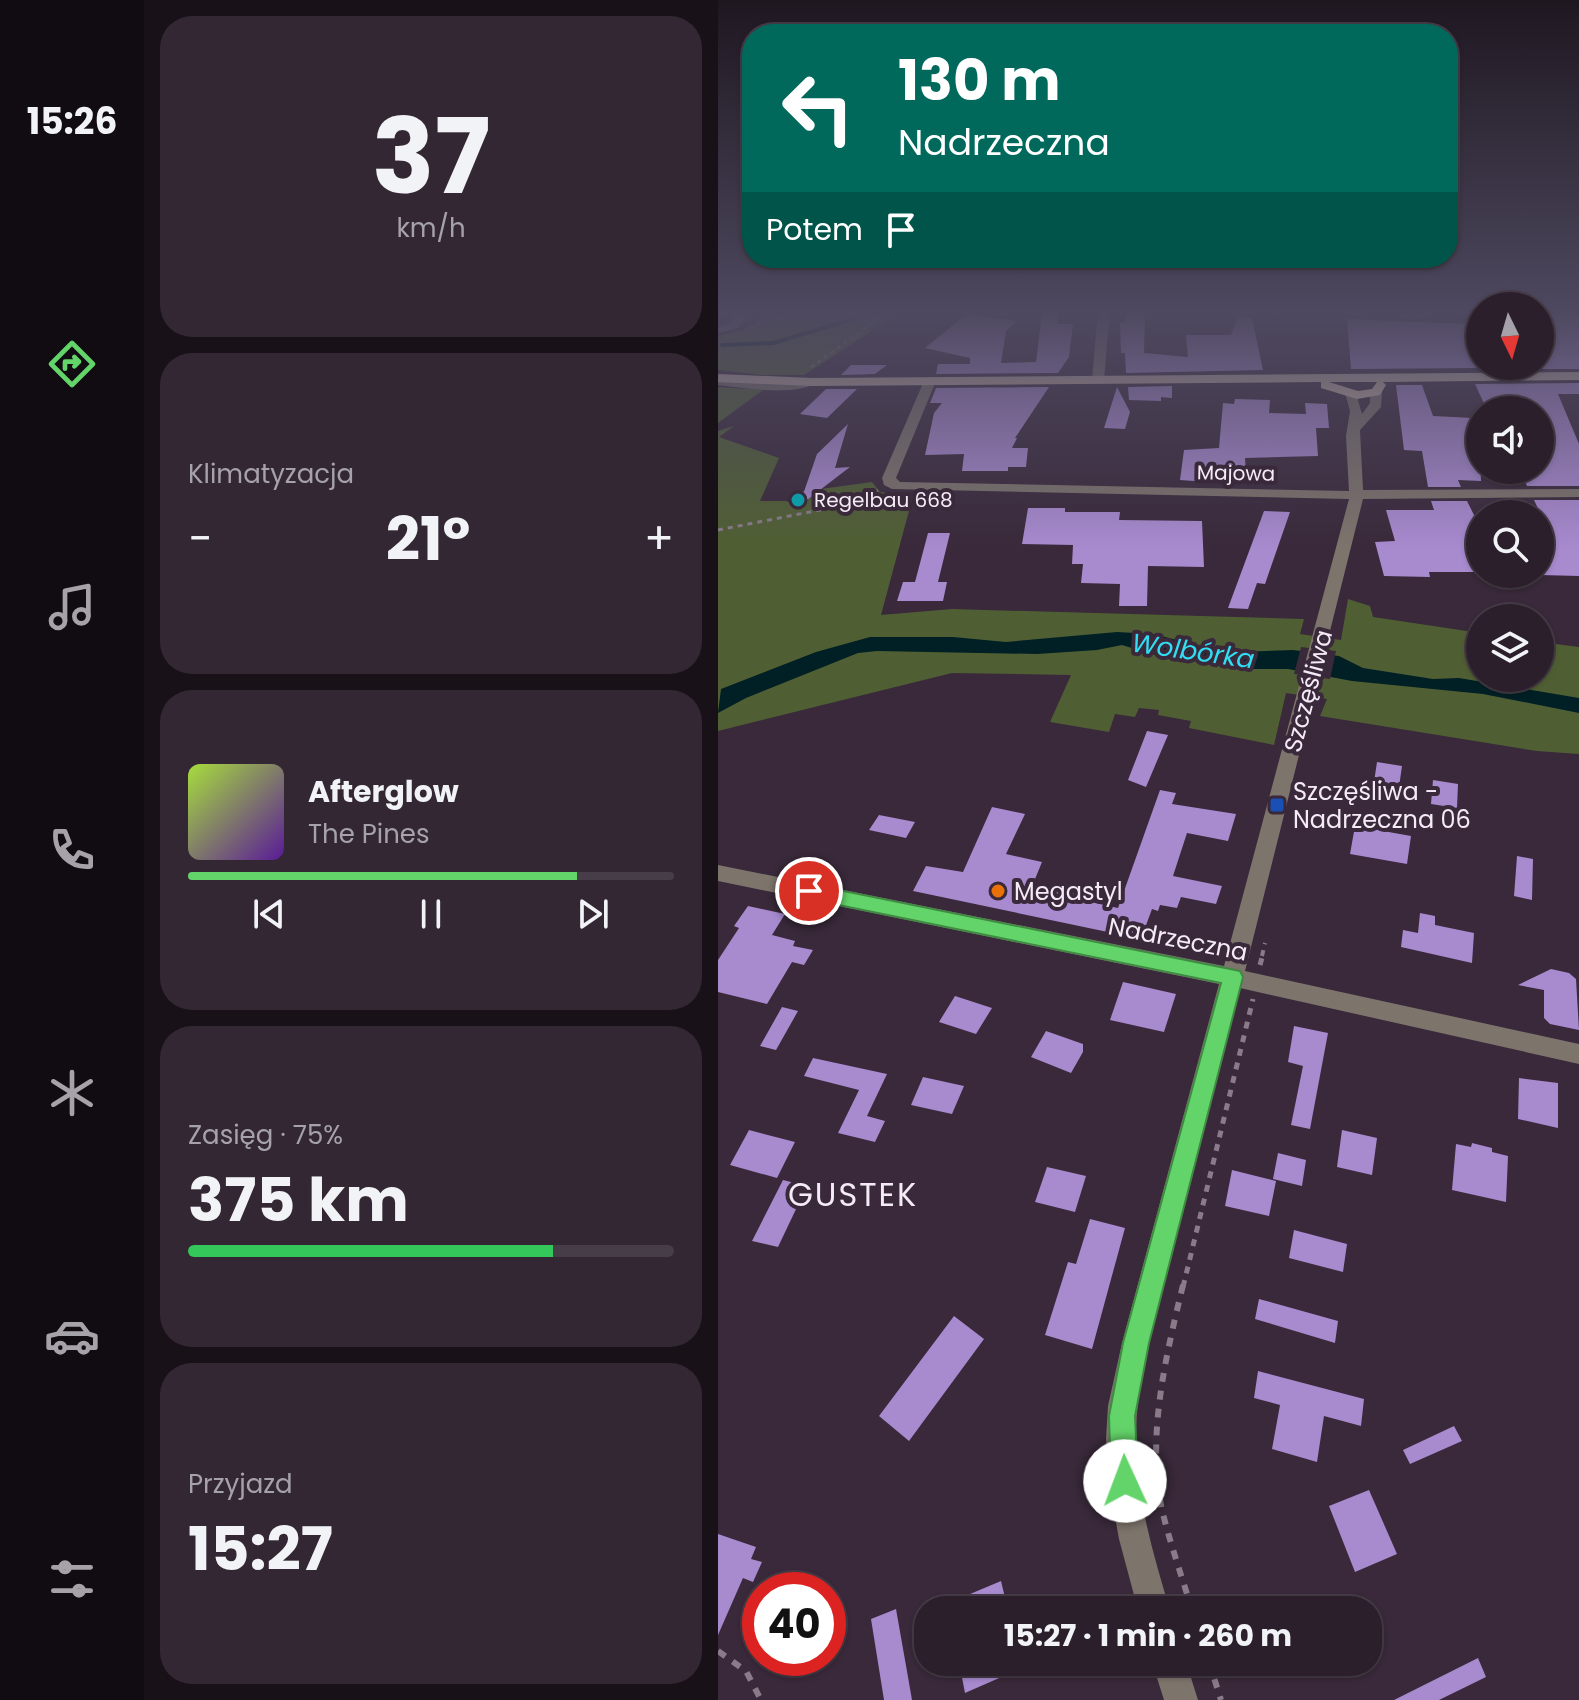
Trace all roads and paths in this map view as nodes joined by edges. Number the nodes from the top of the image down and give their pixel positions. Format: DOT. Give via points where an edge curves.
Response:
graph roads {
  1 [pos="926,390"];
  2 [pos="1346,390"];
  3 [pos="1376,390"];
  4 [pos="1356,424"];
  5 [pos="893,484"];
  6 [pos="1579,493"];
  7 [pos="1357,496"];
  8 [pos="718,530"];
  9 [pos="718,873"];
  10 [pos="1267,932"];
  11 [pos="1263,973"];
  12 [pos="1233,977"];
  13 [pos="1259,997"];
  14 [pos="1579,1054"];
  15 [pos="1150,1596"];
  16 [pos="1188,1596"];
  17 [pos="718,1651"];
  18 [pos="1173,1676"];
  19 [pos="1213,1676"];
  20 [pos="761,1700"];
  21 [pos="1181,1700"];
  22 [pos="1221,1700"];
  1 -- 5 [label="street" via="889,478"];
  2 -- 4 [label="street, Szczęśliwa" via="1358,414"];
  3 -- 4 [label="street" via="1373,412"];
  4 -- 7 [label="street, Szczęśliwa"];
  5 -- 7 [label="street, Majowa"];
  5 -- 8 [label="path" via="825,509"];
  6 -- 7 [label="street, Majowa"];
  7 -- 12 [label="street, Szczęśliwa"];
  9 -- 12 [label="street, Nadrzeczna"];
  10 -- 11 [label="path" via="1259,968"];
  12 -- 14 [label="street, Nadrzeczna"];
  12 -- 15 [label="street, Szczęśliwa" via="1136,1343 1122,1416 1125,1481"];
  13 -- 16 [label="path" via="1250,1002 1170,1338 1158,1418 1162,1509"];
  17 -- 20 [label="path" via="746,1671"];
  18 -- 21 [label="street"];
  19 -- 22 [label="path"];
}
